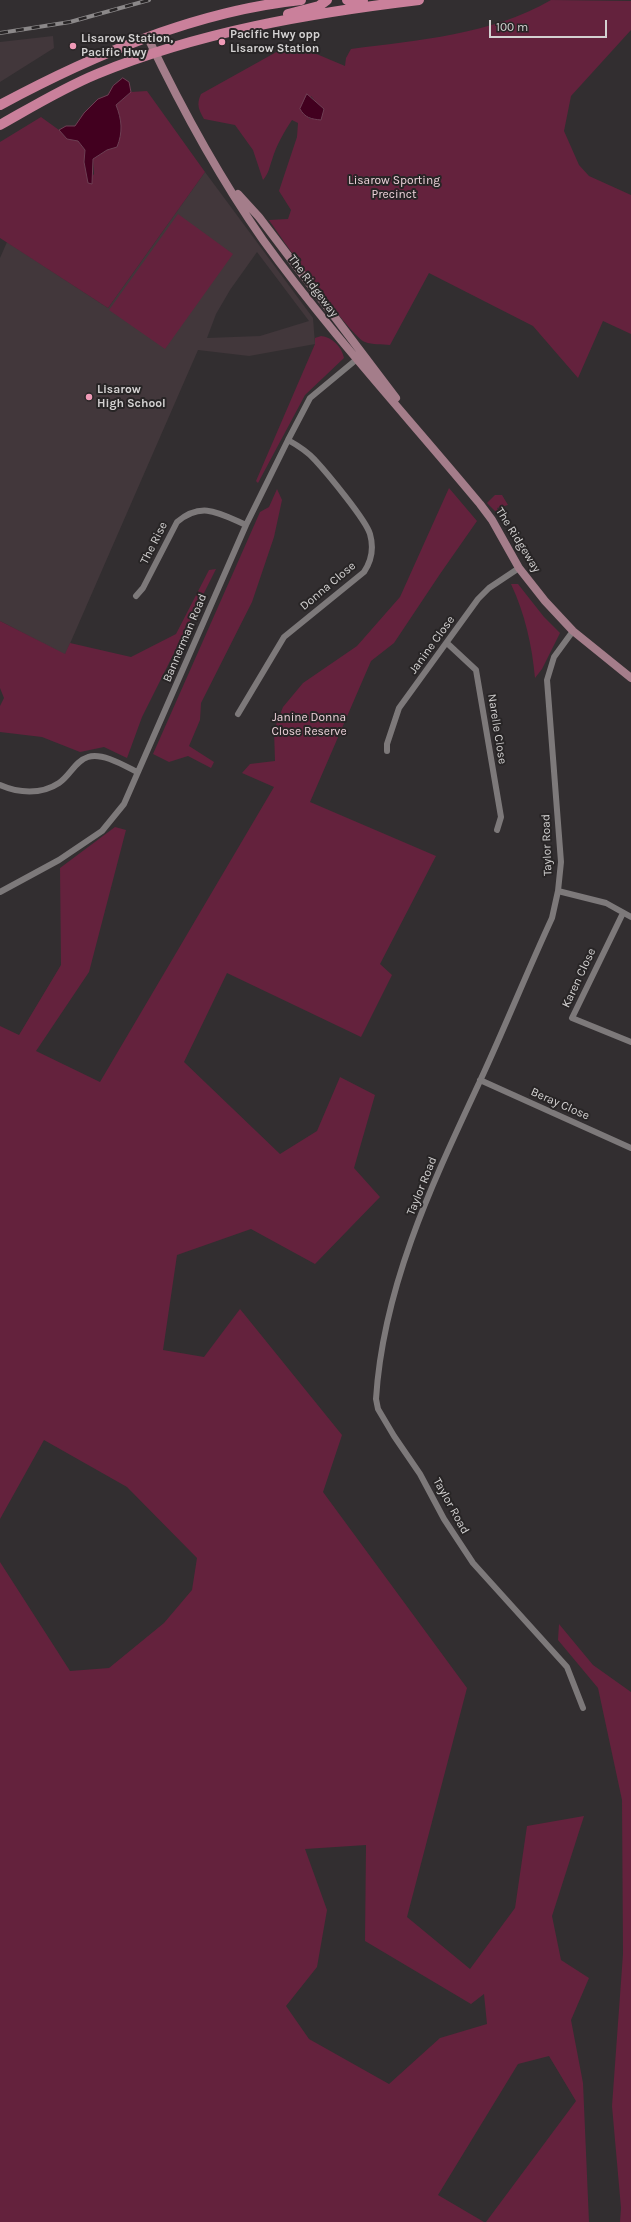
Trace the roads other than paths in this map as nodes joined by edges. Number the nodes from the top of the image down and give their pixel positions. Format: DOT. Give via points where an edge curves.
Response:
graph roads {
  1 [pos="301,0"];
  2 [pos="327,0"];
  3 [pos="347,0"];
  4 [pos="363,0"];
  5 [pos="419,0"];
  6 [pos="262,26"];
  7 [pos="148,38"];
  8 [pos="155,53"];
  9 [pos="0,105"];
  10 [pos="0,125"];
  11 [pos="222,175"];
  12 [pos="263,239"];
  13 [pos="276,240"];
  14 [pos="323,304"];
  15 [pos="326,323"];
  16 [pos="357,346"];
  17 [pos="357,359"];
  18 [pos="411,421"];
  19 [pos="288,440"];
  20 [pos="246,524"];
  21 [pos="519,568"];
  22 [pos="136,596"];
  23 [pos="573,631"];
  24 [pos="447,643"];
  25 [pos="631,678"];
  26 [pos="238,714"];
  27 [pos="387,751"];
  28 [pos="137,772"];
  29 [pos="0,785"];
  30 [pos="497,830"];
  31 [pos="558,891"];
  32 [pos="0,892"];
  33 [pos="623,913"];
  34 [pos="631,917"];
  35 [pos="631,1042"];
  36 [pos="480,1080"];
  37 [pos="631,1148"];
  38 [pos="583,1708"];
  1 -- 7 [label="main road" via="179,26"];
  2 -- 6 [label="main road" via="319,6 278,17"];
  3 -- 4 [label="main road"];
  5 -- 6 [label="main road"];
  6 -- 8 [label="main road"];
  7 -- 8 [label="street, The Ridgeway"];
  7 -- 9 [label="main road" via="84,62"];
  8 -- 10 [label="main road" via="70,86"];
  8 -- 11 [label="street, The Ridgeway"];
  11 -- 12 [label="street, The Ridgeway"];
  11 -- 13 [label="street, The Ridgeway"];
  12 -- 13 [label="street"];
  12 -- 15 [label="street, The Ridgeway"];
  13 -- 14 [label="street, The Ridgeway"];
  14 -- 15 [label="street" via="320,308 327,316"];
  14 -- 16 [label="street, The Ridgeway"];
  15 -- 17 [label="street, The Ridgeway"];
  16 -- 17 [label="street"];
  16 -- 18 [label="street, The Ridgeway"];
  17 -- 18 [label="street, The Ridgeway"];
  17 -- 19 [label="street, Bannerman Road" via="310,398"];
  18 -- 21 [label="street, The Ridgeway" via="492,520"];
  19 -- 20 [label="street, Bannerman Road"];
  19 -- 26 [label="street, Donna Close" via="314,459 366,525 372,543 370,564 364,572 284,637"];
  20 -- 22 [label="street, The Rise" via="214,510 197,510 186,514 177,522 143,588"];
  20 -- 28 [label="street, Bannerman Road"];
  21 -- 23 [label="street, The Ridgeway"];
  21 -- 24 [label="street, Janine Close" via="488,588"];
  23 -- 25 [label="street, The Ridgeway"];
  23 -- 31 [label="street, Taylor Road" via="554,657 547,680 561,862"];
  24 -- 27 [label="street, Janine Close" via="399,708"];
  24 -- 30 [label="street, Narelle Close" via="476,670 501,817"];
  28 -- 29 [label="street" via="111,759 89,756 73,767 59,783 46,789 28,792 11,790"];
  28 -- 32 [label="street, Bannerman Road" via="124,804 102,831 59,860"];
  31 -- 33 [label="street" via="606,903"];
  31 -- 36 [label="street, Taylor Road" via="552,918"];
  33 -- 34 [label="street"];
  33 -- 35 [label="street, Karen Close" via="572,1018"];
  36 -- 37 [label="street, Beray Close"];
  36 -- 38 [label="street, Taylor Road" via="399,1272 386,1328 377,1388 378,1409 473,1563 567,1667"];
}
